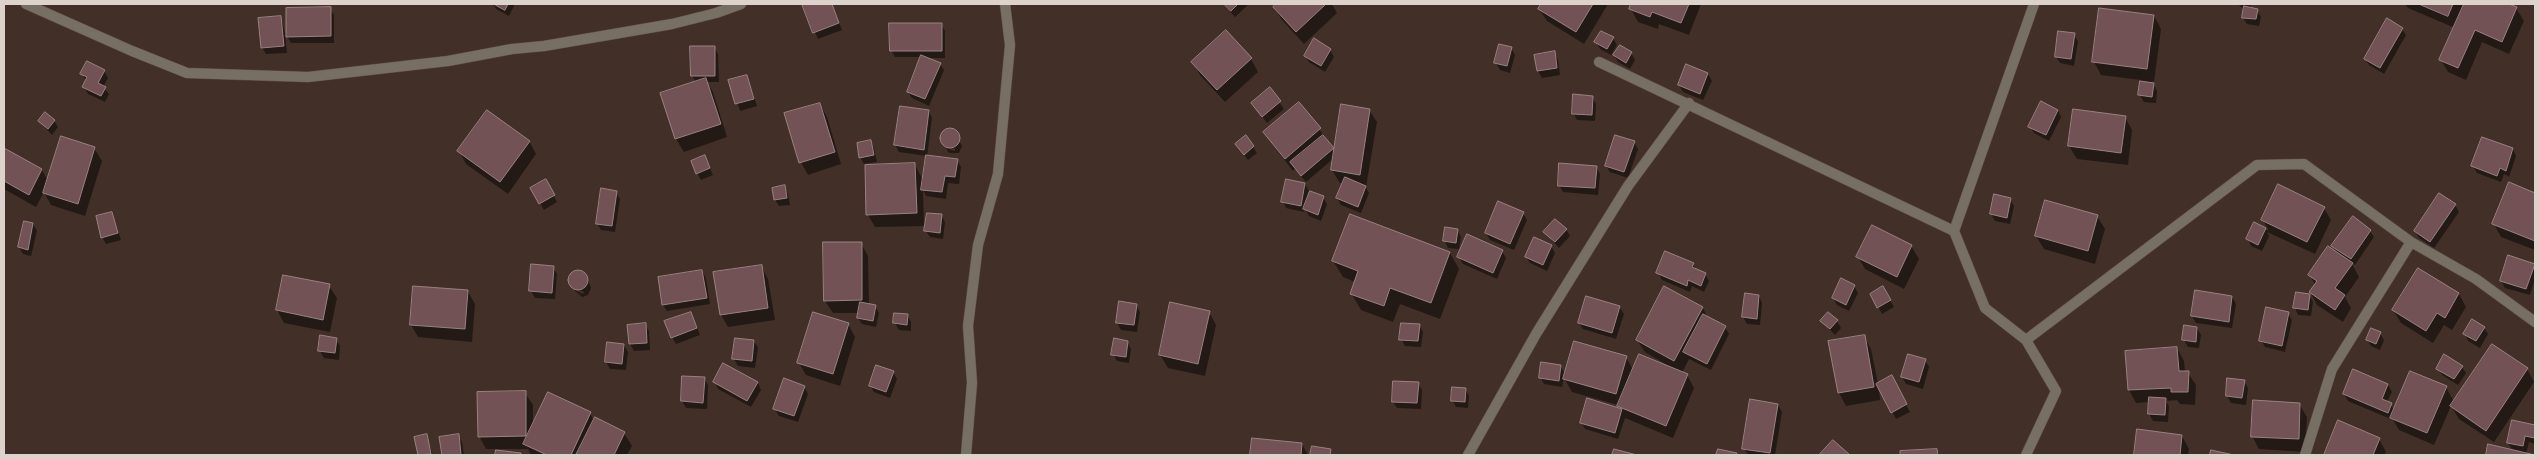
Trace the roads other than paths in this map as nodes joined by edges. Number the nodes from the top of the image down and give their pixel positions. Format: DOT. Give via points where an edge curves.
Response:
graph roads {
  1 [pos="26,4"];
  2 [pos="741,4"];
  3 [pos="1005,4"];
  4 [pos="2034,4"];
  5 [pos="1599,62"];
  6 [pos="1689,104"];
  7 [pos="1954,231"];
  8 [pos="2411,242"];
  9 [pos="2535,322"];
  10 [pos="2026,340"];
  11 [pos="966,455"];
  12 [pos="1468,455"];
  13 [pos="2026,455"];
  14 [pos="2305,455"];
  1 -- 2 [label="street" via="187,73 308,76 544,46 672,24"];
  3 -- 11 [label="street" via="1010,45 998,174 978,245 968,326 972,383"];
  4 -- 7 [label="street"];
  5 -- 6 [label="street"];
  6 -- 7 [label="street"];
  6 -- 12 [label="street" via="1628,186 1536,334"];
  7 -- 10 [label="street" via="1985,308"];
  8 -- 9 [label="street" via="2476,279"];
  8 -- 10 [label="street" via="2304,164 2257,165"];
  8 -- 14 [label="street" via="2332,369"];
  10 -- 13 [label="street" via="2056,391"];
}
